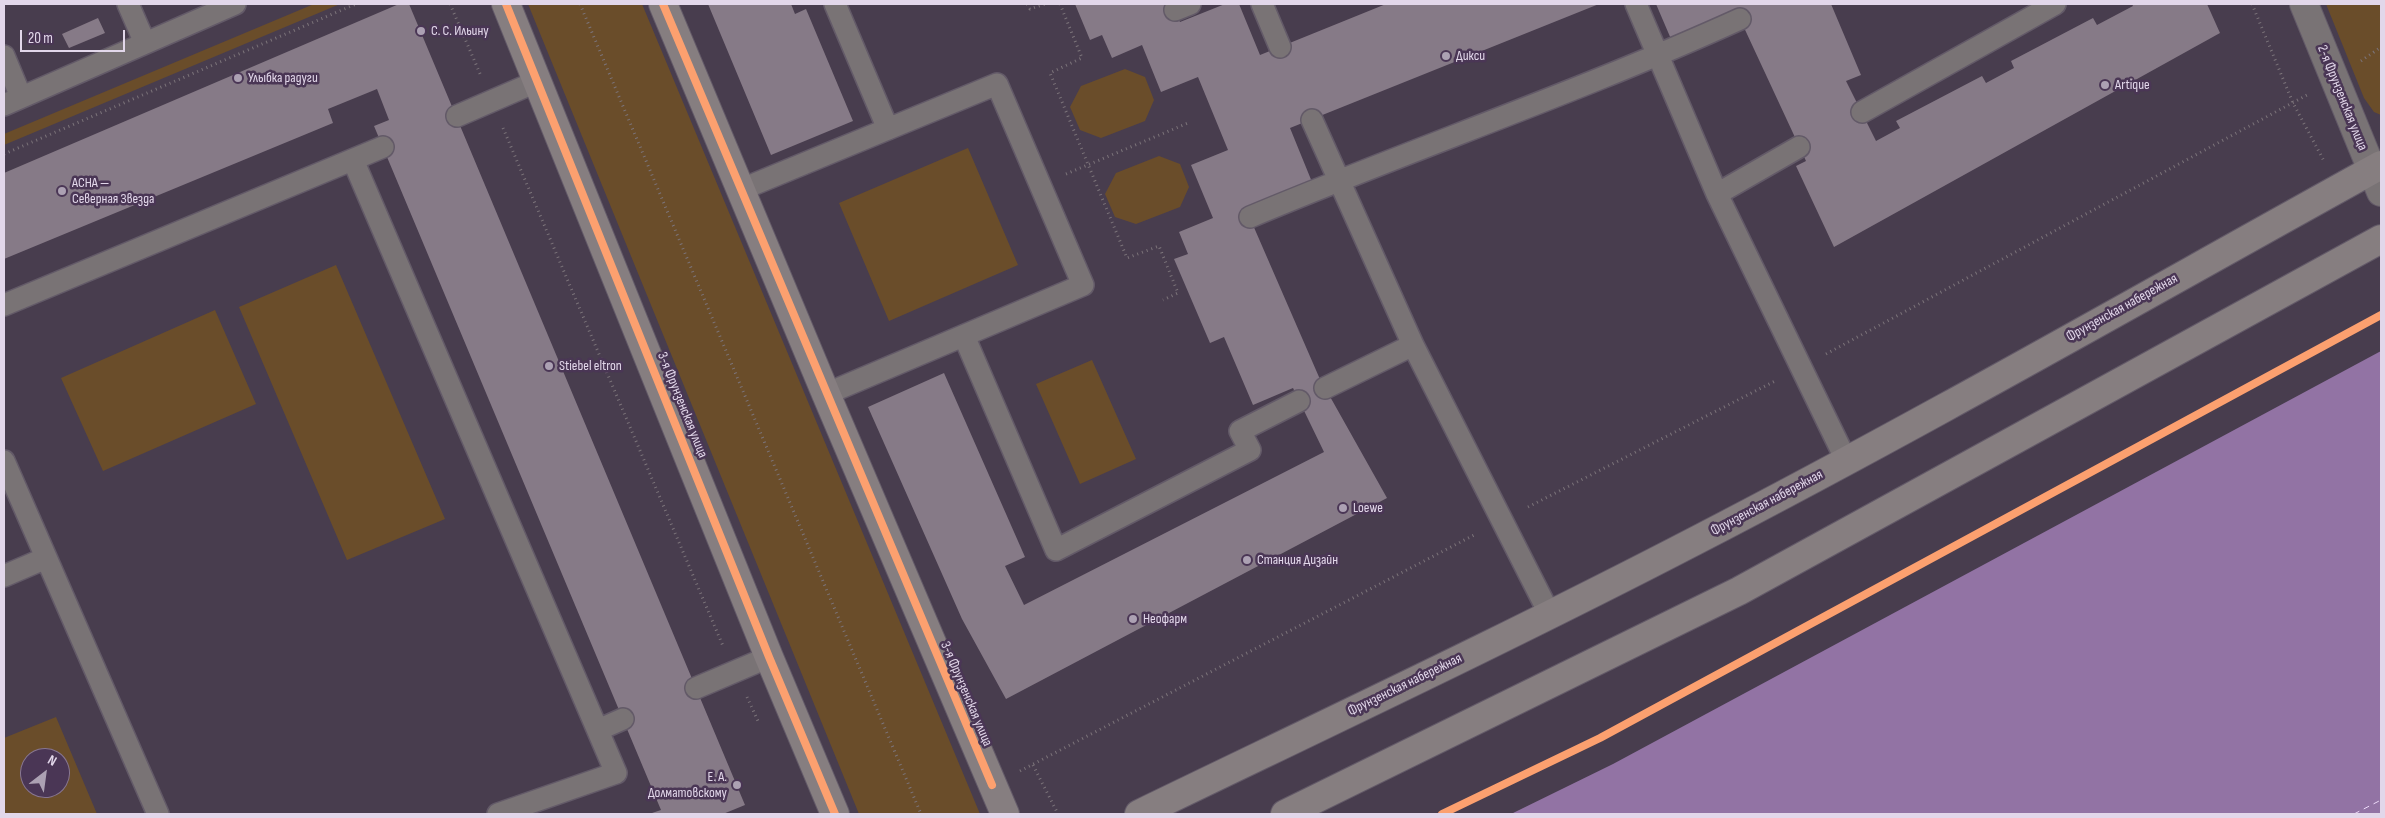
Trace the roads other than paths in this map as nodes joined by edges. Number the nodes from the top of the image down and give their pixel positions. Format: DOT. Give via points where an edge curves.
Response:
graph roads {
  1 [pos="128,4"];
  2 [pos="234,4"];
  3 [pos="506,4"];
  4 [pos="663,4"];
  5 [pos="835,4"];
  6 [pos="1262,4"];
  7 [pos="1636,4"];
  8 [pos="2055,4"];
  9 [pos="2304,4"];
  10 [pos="1740,19"];
  11 [pos="145,43"];
  12 [pos="1280,46"];
  13 [pos="4,56"];
  14 [pos="1659,56"];
  15 [pos="538,81"];
  16 [pos="12,101"];
  17 [pos="1862,112"];
  18 [pos="457,116"];
  19 [pos="1312,120"];
  20 [pos="888,129"];
  21 [pos="383,147"];
  22 [pos="1800,147"];
  23 [pos="354,160"];
  24 [pos="2378,176"];
  25 [pos="1338,180"];
  26 [pos="740,190"];
  27 [pos="1717,194"];
  28 [pos="1250,217"];
  29 [pos="2381,239"];
  30 [pos="4,305"];
  31 [pos="964,336"];
  32 [pos="1413,345"];
  33 [pos="1325,388"];
  34 [pos="826,394"];
  35 [pos="1299,401"];
  36 [pos="1846,460"];
  37 [pos="4,461"];
  38 [pos="46,558"];
  39 [pos="4,576"];
  40 [pos="1550,615"];
  41 [pos="769,657"];
  42 [pos="696,688"];
  43 [pos="623,719"];
  44 [pos="598,730"];
  45 [pos="158,814"];
  46 [pos="498,814"];
  47 [pos="836,814"];
  48 [pos="1005,814"];
  49 [pos="1139,814"];
  50 [pos="1285,814"];
  1 -- 11 [label="lane"];
  2 -- 11 [label="lane"];
  3 -- 15 [label="main road, 3-я Фрунзенская улица"];
  4 -- 26 [label="main road, 3-я Фрунзенская улица"];
  5 -- 20 [label="lane"];
  6 -- 12 [label="lane"];
  7 -- 14 [label="lane"];
  8 -- 17 [label="lane"];
  9 -- 24 [label="street, 2-я Фрунзенская улица"];
  10 -- 14 [label="lane"];
  11 -- 16 [label="lane"];
  13 -- 16 [label="lane"];
  14 -- 25 [label="lane"];
  14 -- 27 [label="lane"];
  15 -- 18 [label="lane"];
  15 -- 41 [label="main road, 3-я Фрунзенская улица"];
  19 -- 25 [label="lane"];
  20 -- 26 [label="lane"];
  20 -- 31 [label="lane" via="997,84 1083,285"];
  21 -- 23 [label="lane"];
  22 -- 27 [label="lane"];
  23 -- 30 [label="lane"];
  23 -- 44 [label="lane"];
  24 -- 36 [label="main road, Фрунзенская набережная"];
  25 -- 28 [label="lane"];
  25 -- 32 [label="lane"];
  26 -- 34 [label="main road, 3-я Фрунзенская улица"];
  27 -- 36 [label="lane"];
  29 -- 50 [label="main road" via="1739,591"];
  31 -- 34 [label="lane"];
  31 -- 35 [label="lane" via="1056,550 1250,450 1240,431"];
  32 -- 33 [label="lane"];
  32 -- 40 [label="lane"];
  34 -- 48 [label="main road, 3-я Фрунзенская улица"];
  36 -- 40 [label="main road, Фрунзенская набережная"];
  37 -- 38 [label="lane"];
  38 -- 39 [label="lane"];
  38 -- 45 [label="lane"];
  40 -- 49 [label="main road, Фрунзенская набережная"];
  41 -- 42 [label="lane"];
  41 -- 47 [label="main road, 3-я Фрунзенская улица"];
  43 -- 44 [label="lane"];
  44 -- 46 [label="lane" via="616,773"];
}
